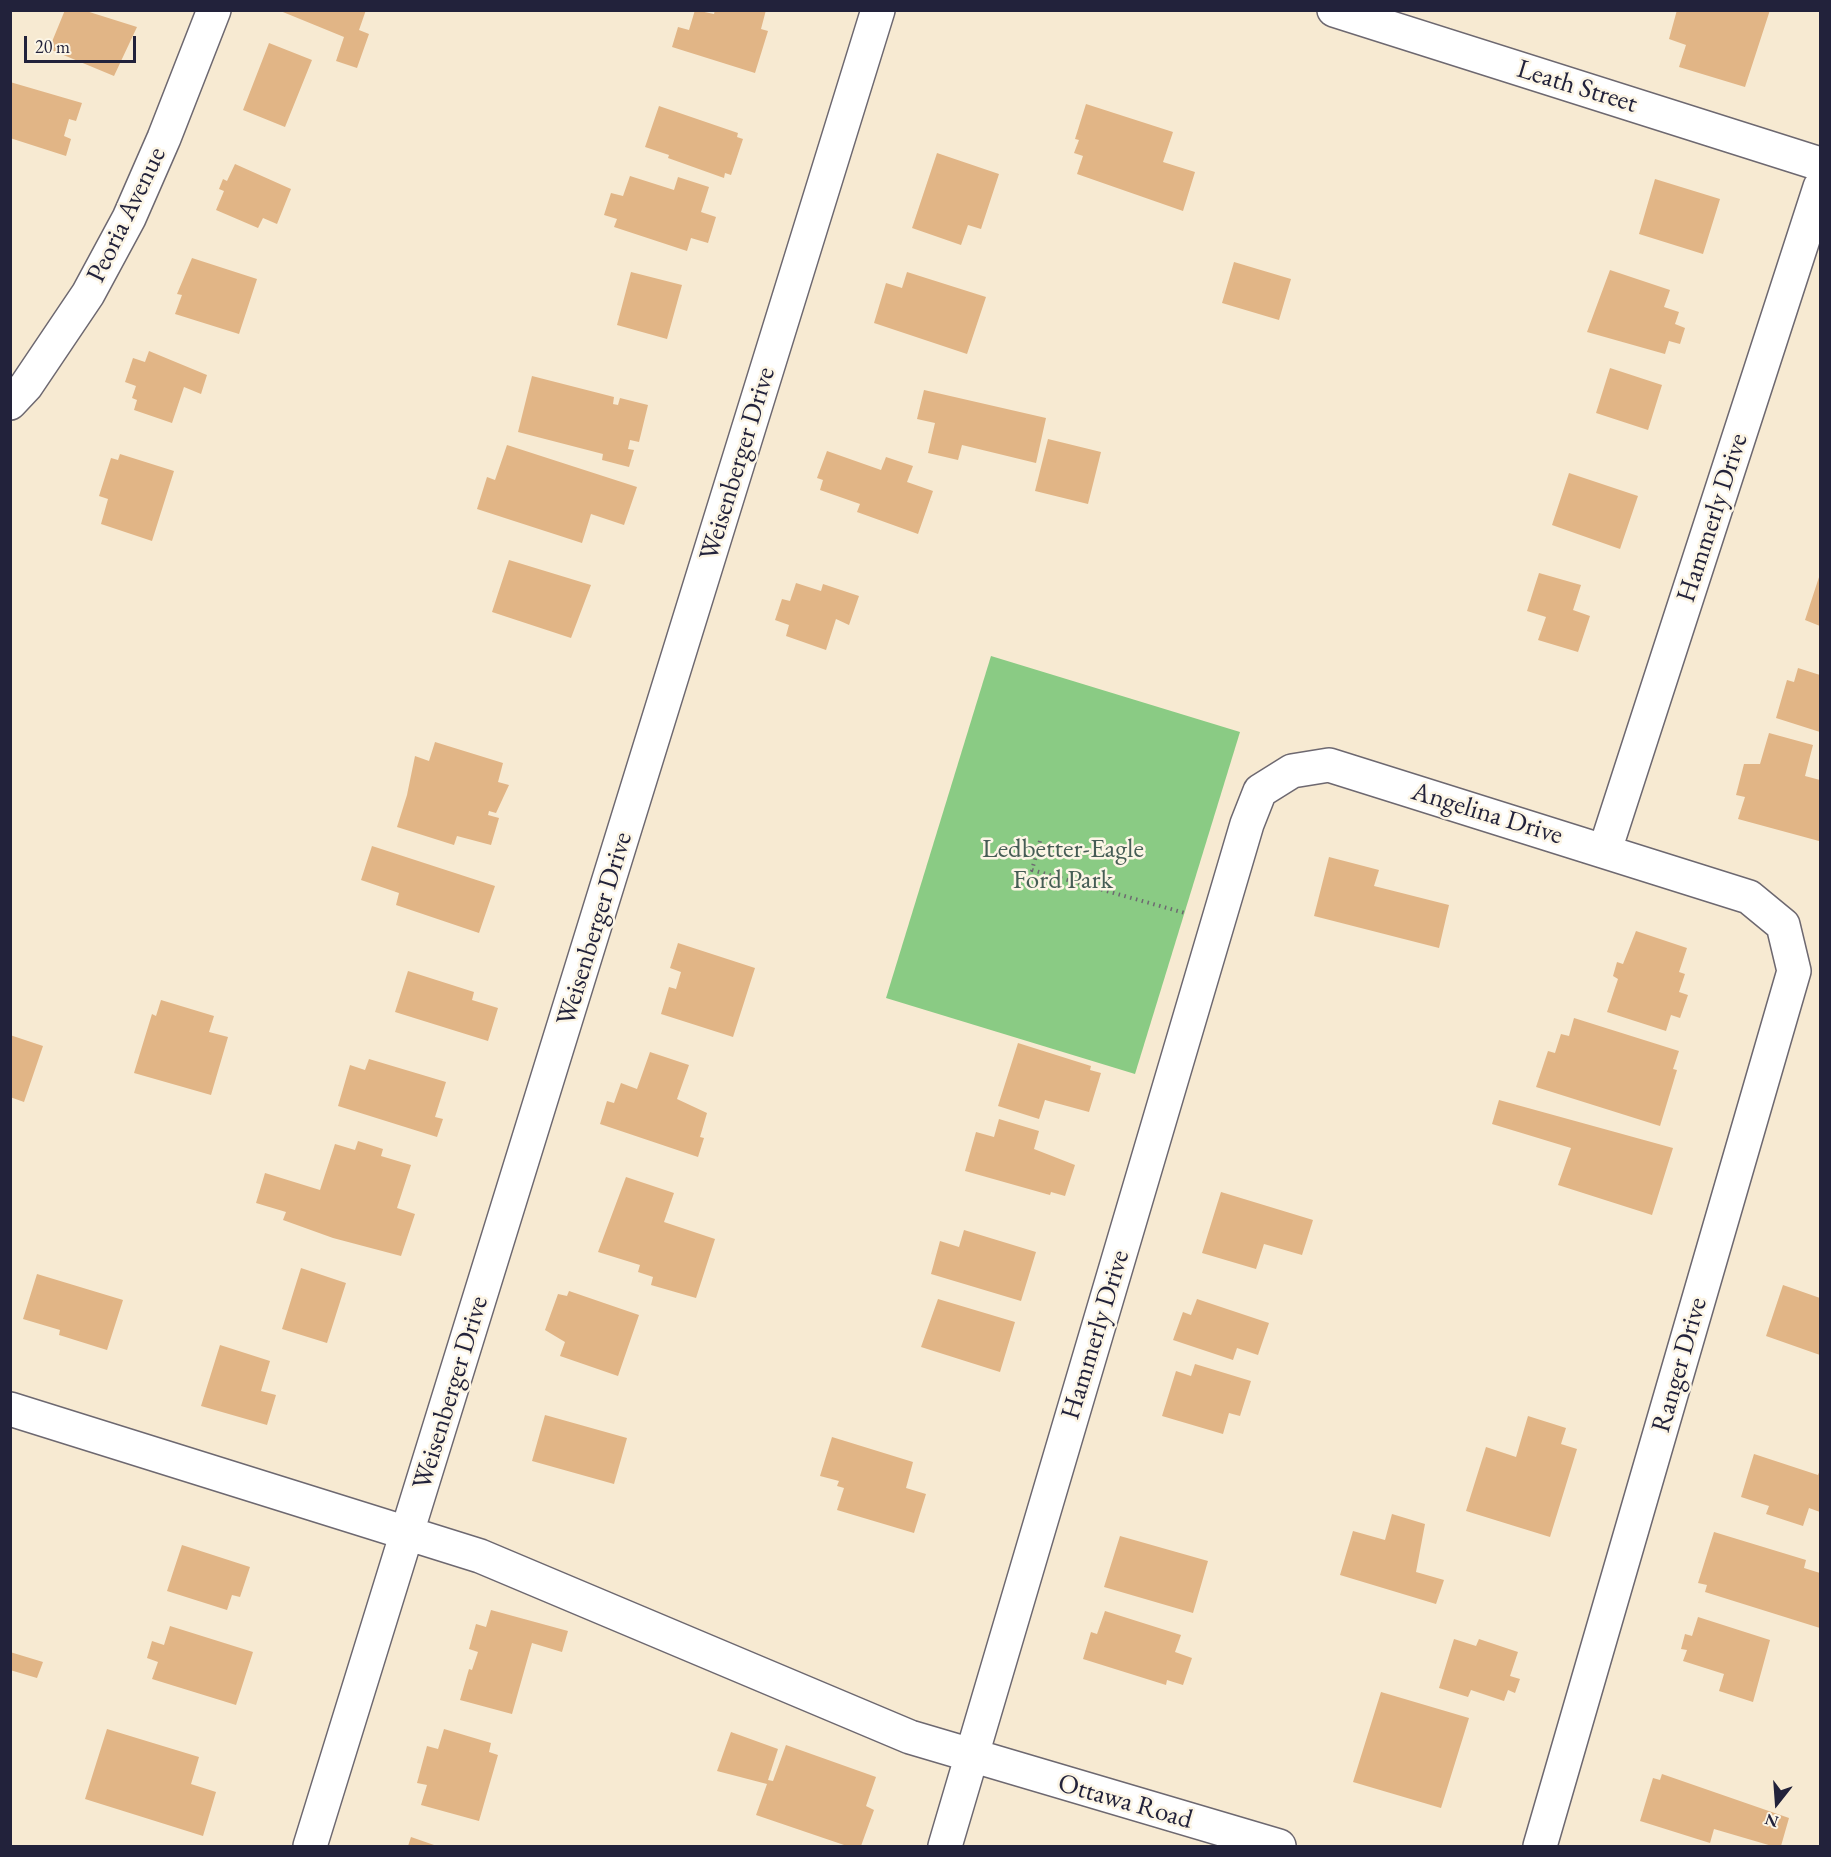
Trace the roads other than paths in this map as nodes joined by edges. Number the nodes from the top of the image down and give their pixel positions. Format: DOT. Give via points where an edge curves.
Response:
graph roads {
  1 [pos="214,10"];
  2 [pos="878,10"];
  3 [pos="1334,10"];
  4 [pos="1821,164"];
  5 [pos="1821,187"];
  6 [pos="10,403"];
  7 [pos="1247,824"];
  8 [pos="1605,850"];
  9 [pos="1749,897"];
  10 [pos="10,1409"];
  11 [pos="408,1533"];
  12 [pos="971,1757"];
  13 [pos="310,1846"];
  14 [pos="945,1846"];
  15 [pos="1279,1846"];
  16 [pos="1540,1846"];
  1 -- 6 [label="street, Peoria Avenue" via="129,218 88,294 26,386"];
  2 -- 11 [label="street, Weisenberger Drive"];
  3 -- 4 [label="street, Leath Street"];
  5 -- 8 [label="street, Hammerly Drive"];
  7 -- 8 [label="street, Angelina Drive" via="1260,791 1292,771 1329,765"];
  7 -- 12 [label="street, Hammerly Drive"];
  8 -- 9 [label="street, Angelina Drive"];
  9 -- 16 [label="street, Ranger Drive" via="1783,925 1794,971"];
  10 -- 11 [label="street, Ottawa Road"];
  11 -- 12 [label="street, Ottawa Road" via="480,1556 910,1737"];
  11 -- 13 [label="street, Weisenberger Drive"];
  12 -- 14 [label="street, Hammerly Drive"];
  12 -- 15 [label="street, Ottawa Road"];
}
